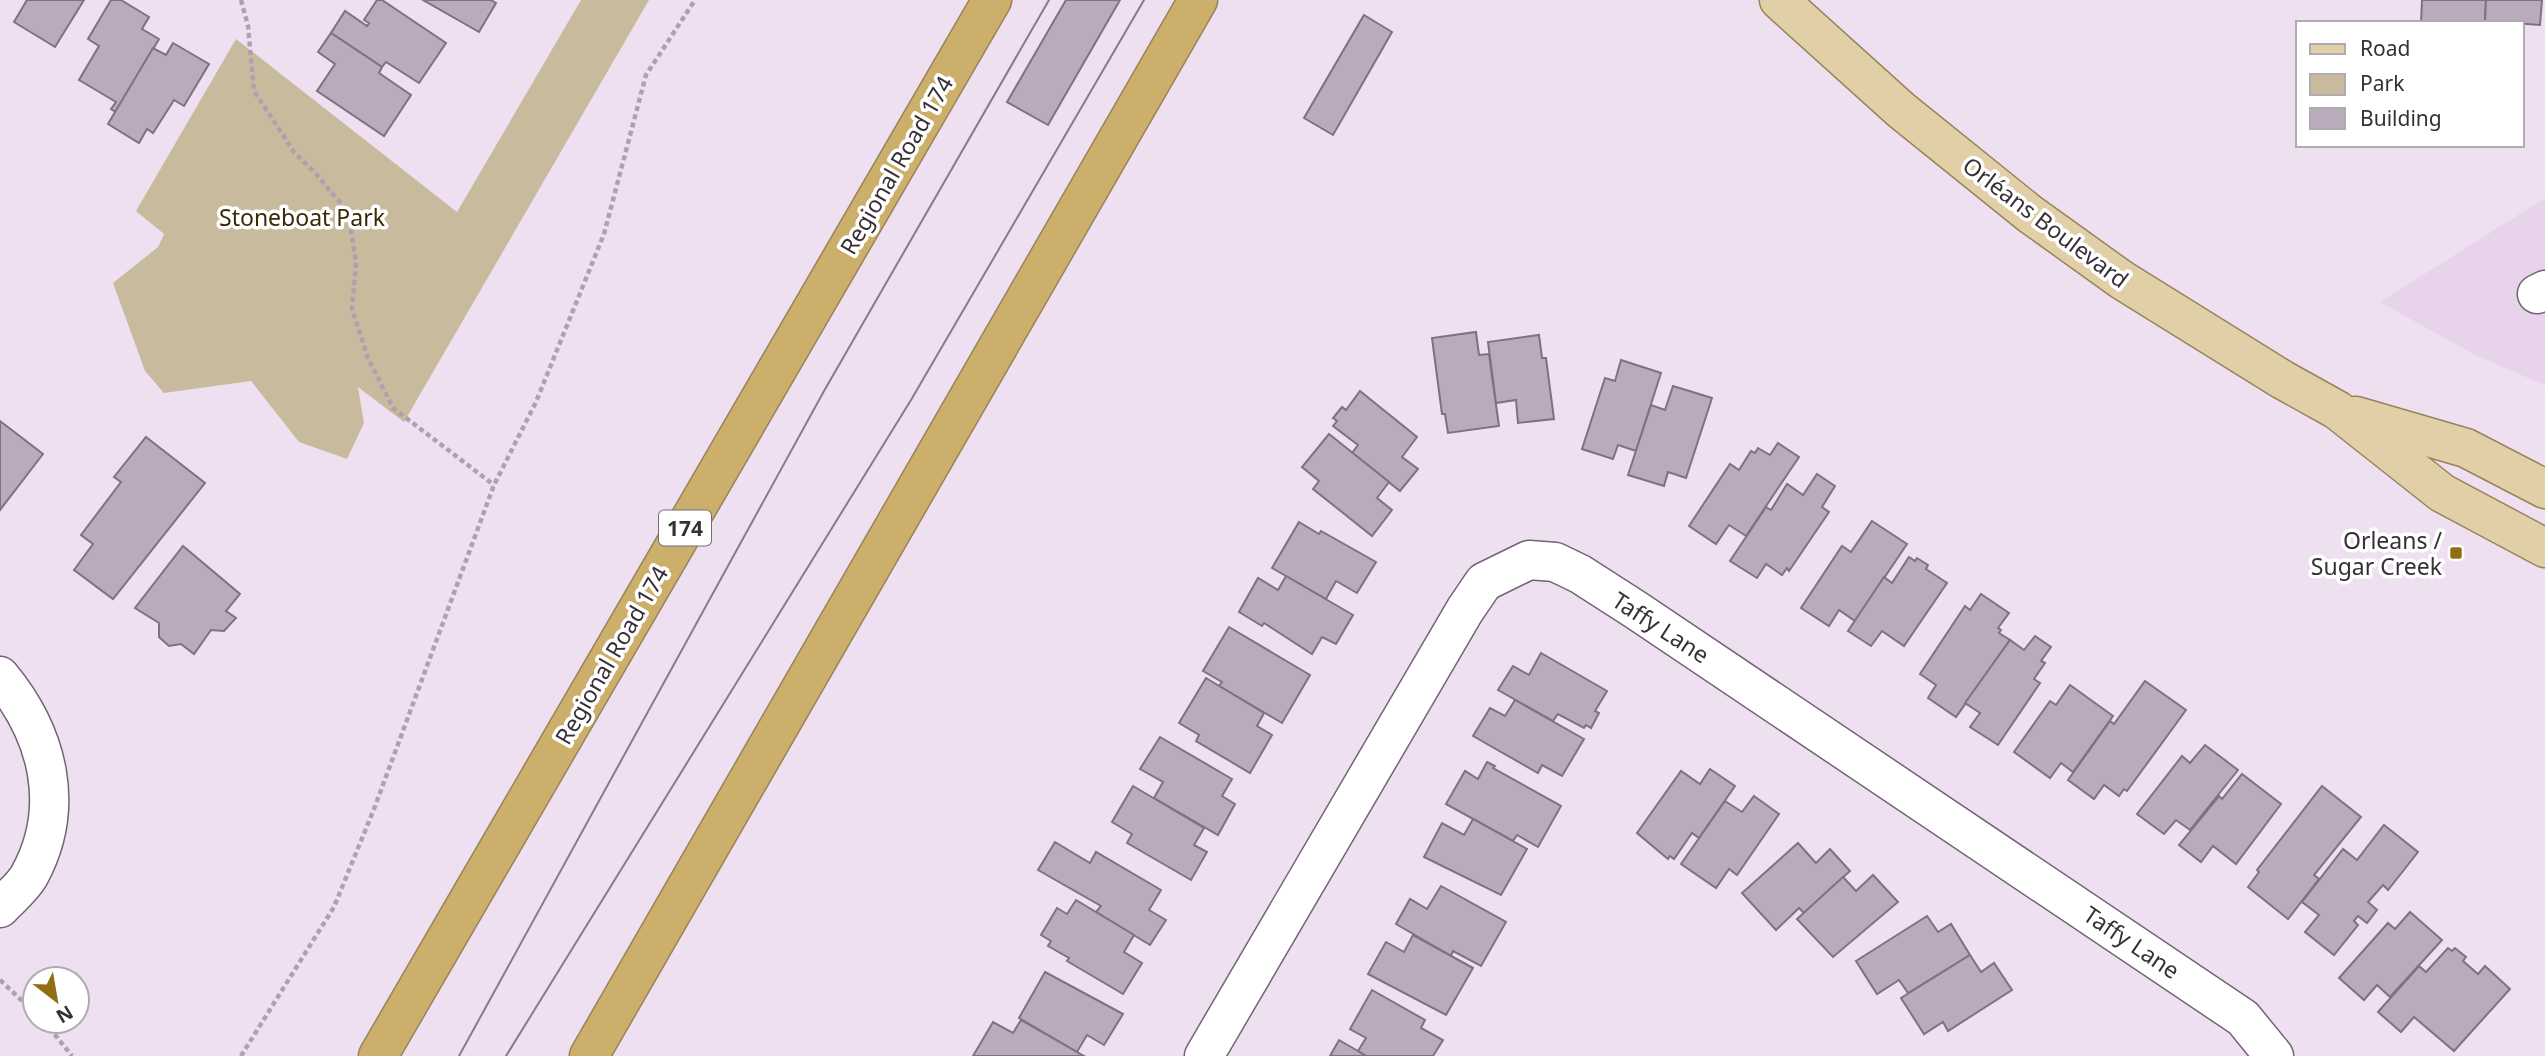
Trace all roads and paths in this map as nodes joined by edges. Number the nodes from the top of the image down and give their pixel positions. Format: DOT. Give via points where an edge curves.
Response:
graph roads {
  1 [pos="241,0"];
  2 [pos="695,0"];
  3 [pos="992,0"];
  4 [pos="1198,0"];
  5 [pos="1779,0"];
  6 [pos="2337,410"];
  7 [pos="494,485"];
  8 [pos="2545,489"];
  9 [pos="2545,548"];
  10 [pos="0,676"];
  11 [pos="0,908"];
  12 [pos="0,980"];
  13 [pos="21,1000"];
  14 [pos="55,1035"];
  15 [pos="72,1056"];
  16 [pos="242,1056"];
  17 [pos="378,1056"];
  18 [pos="589,1056"];
  19 [pos="1204,1056"];
  20 [pos="2274,1056"];
  1 -- 7 [label="path" via="254,92 294,152 348,212 356,261 352,309 368,358 393,408"];
  2 -- 7 [label="path" via="646,75 604,234 536,401"];
  3 -- 17 [label="highway, Regional Road 174 / 174"];
  4 -- 18 [label="highway"];
  5 -- 6 [label="main road, Orléans Boulevard" via="1901,110 2030,214 2122,280"];
  6 -- 8 [label="main road, Orléans Boulevard" via="2466,448"];
  6 -- 9 [label="main road, Orléans Boulevard" via="2442,492"];
  7 -- 16 [label="path" via="334,907"];
  10 -- 11 [label="street" via="41,741 51,786 48,828 28,877"];
  12 -- 13 [label="path"];
  14 -- 15 [label="path"];
  19 -- 20 [label="street, Taffy Lane" via="1465,610 1484,582 1529,561 1555,562 1636,610 2244,1018"];
}
